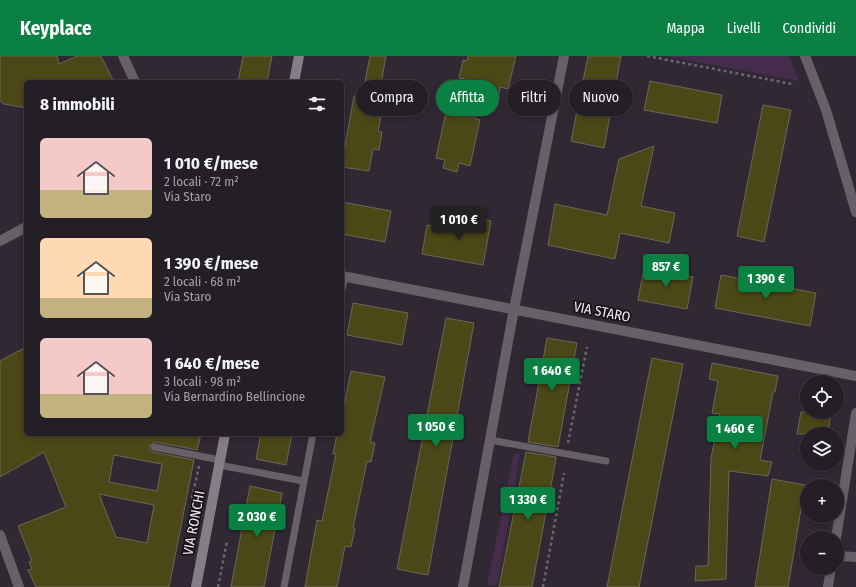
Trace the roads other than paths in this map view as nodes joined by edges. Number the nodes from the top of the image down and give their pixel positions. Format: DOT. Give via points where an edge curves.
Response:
graph roads {
  1 [pos="123,56"];
  2 [pos="299,56"];
  3 [pos="564,56"];
  4 [pos="805,56"];
  5 [pos="134,80"];
  6 [pos="294,80"];
  7 [pos="856,212"];
  8 [pos="24,228"];
  9 [pos="0,241"];
  10 [pos="344,276"];
  11 [pos="514,309"];
  12 [pos="856,376"];
  13 [pos="856,413"];
  14 [pos="225,436"];
  15 [pos="313,436"];
  16 [pos="490,440"];
  17 [pos="154,447"];
  18 [pos="606,461"];
  19 [pos="220,462"];
  20 [pos="303,481"];
  21 [pos="837,531"];
  22 [pos="0,535"];
  23 [pos="844,556"];
  24 [pos="856,557"];
  25 [pos="830,575"];
  26 [pos="19,587"];
  27 [pos="196,587"];
  28 [pos="284,587"];
  29 [pos="463,587"];
  30 [pos="828,587"];
  1 -- 5 [label="street"];
  2 -- 6 [label="street"];
  3 -- 11 [label="street"];
  4 -- 7 [label="street" via="836,144"];
  8 -- 9 [label="street"];
  10 -- 11 [label="street, VIA STARO"];
  11 -- 12 [label="street, VIA STARO"];
  11 -- 16 [label="street"];
  13 -- 21 [label="street"];
  14 -- 19 [label="street, VIA RONCHI"];
  15 -- 20 [label="lane"];
  16 -- 18 [label="lane"];
  16 -- 29 [label="street"];
  17 -- 19 [label="lane"];
  19 -- 20 [label="lane"];
  19 -- 27 [label="street, VIA RONCHI"];
  20 -- 28 [label="lane"];
  22 -- 26 [label="street"];
  23 -- 24 [label="street"];
  25 -- 30 [label="street"];
}
